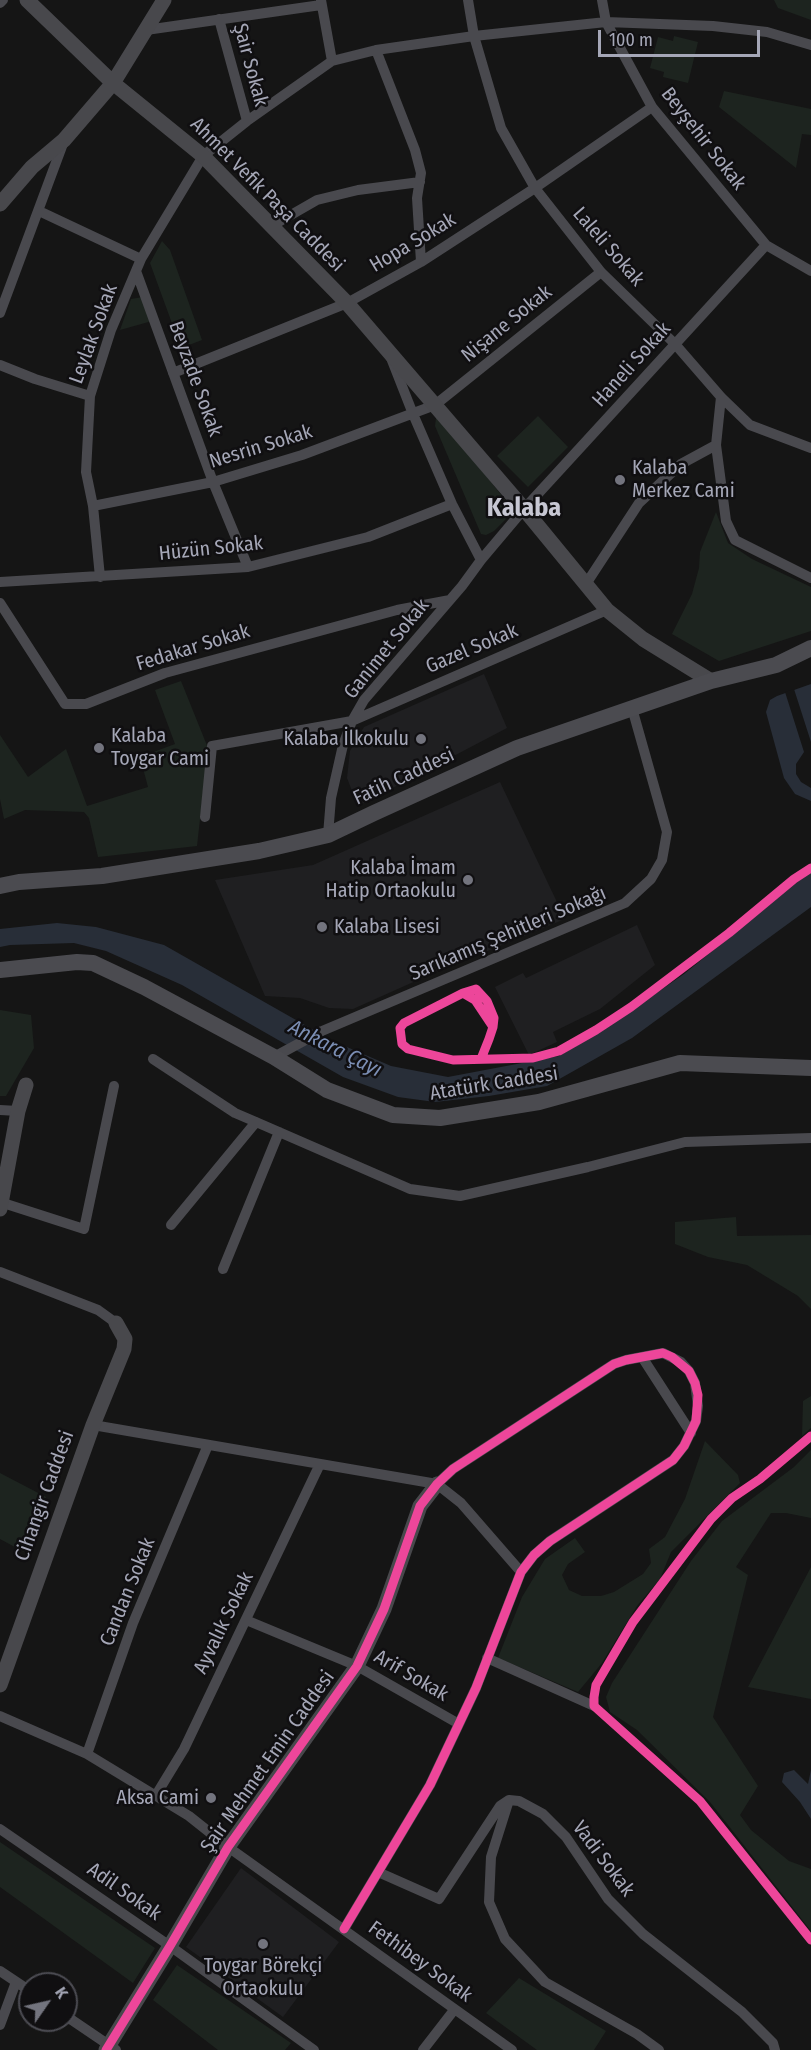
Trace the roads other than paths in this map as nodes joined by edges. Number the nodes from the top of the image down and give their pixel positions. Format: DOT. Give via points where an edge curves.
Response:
graph roads {
  1 [pos="27,0"];
  2 [pos="164,0"];
  3 [pos="468,0"];
  4 [pos="602,0"];
  5 [pos="321,2"];
  6 [pos="219,19"];
  7 [pos="606,22"];
  8 [pos="146,30"];
  9 [pos="474,36"];
  10 [pos="811,45"];
  11 [pos="376,50"];
  12 [pos="333,62"];
  13 [pos="113,83"];
  14 [pos="652,108"];
  15 [pos="247,121"];
  16 [pos="64,140"];
  17 [pos="203,156"];
  18 [pos="420,182"];
  19 [pos="535,188"];
  20 [pos="0,204"];
  21 [pos="39,211"];
  22 [pos="270,227"];
  23 [pos="766,245"];
  24 [pos="141,259"];
  25 [pos="421,262"];
  26 [pos="136,271"];
  27 [pos="811,271"];
  28 [pos="601,272"];
  29 [pos="346,303"];
  30 [pos="0,313"];
  31 [pos="675,344"];
  32 [pos="389,355"];
  33 [pos="0,365"];
  34 [pos="173,373"];
  35 [pos="90,396"];
  36 [pos="721,397"];
  37 [pos="435,405"];
  38 [pos="412,414"];
  39 [pos="716,445"];
  40 [pos="811,448"];
  41 [pos="213,482"];
  42 [pos="452,504"];
  43 [pos="93,506"];
  44 [pos="524,509"];
  45 [pos="481,560"];
  46 [pos="248,567"];
  47 [pos="100,577"];
  48 [pos="811,578"];
  49 [pos="0,582"];
  50 [pos="586,584"];
  51 [pos="450,600"];
  52 [pos="0,603"];
  53 [pos="607,610"];
  54 [pos="811,648"];
  55 [pos="811,662"];
  56 [pos="776,665"];
  57 [pos="711,681"];
  58 [pos="632,708"];
  59 [pos="352,721"];
  60 [pos="205,817"];
  61 [pos="328,836"];
  62 [pos="0,886"];
  63 [pos="0,970"];
  64 [pos="281,1054"];
  65 [pos="153,1059"];
  66 [pos="811,1068"];
  67 [pos="26,1084"];
  68 [pos="114,1086"];
  69 [pos="0,1110"];
  70 [pos="18,1111"];
  71 [pos="256,1122"];
  72 [pos="279,1132"];
  73 [pos="811,1138"];
  74 [pos="1,1205"];
  75 [pos="171,1225"];
  76 [pos="223,1269"];
  77 [pos="0,1272"];
  78 [pos="116,1323"];
  79 [pos="642,1356"];
  80 [pos="93,1425"];
  81 [pos="691,1433"];
  82 [pos="208,1445"];
  83 [pos="320,1464"];
  84 [pos="437,1484"];
  85 [pos="521,1572"];
  86 [pos="246,1620"];
  87 [pos="487,1658"];
  88 [pos="357,1666"];
  89 [pos="0,1684"];
  90 [pos="594,1706"];
  91 [pos="0,1716"];
  92 [pos="459,1724"];
  93 [pos="87,1755"];
  94 [pos="156,1795"];
  95 [pos="509,1800"];
  96 [pos="0,1829"];
  97 [pos="228,1847"];
  98 [pos="378,1872"];
  99 [pos="344,1929"];
  100 [pos="170,1946"];
  101 [pos="0,1971"];
  102 [pos="16,1982"];
  103 [pos="454,2010"];
  104 [pos="0,2025"];
  105 [pos="78,2025"];
  106 [pos="110,2048"];
  107 [pos="314,2050"];
  108 [pos="423,2050"];
  109 [pos="512,2050"];
  110 [pos="660,2050"];
  111 [pos="775,2050"];
  1 -- 13 [label="street, Ahmet Vefik Paşa Caddesi"];
  2 -- 8 [label="street"];
  3 -- 9 [label="street, Laleli Sokak"];
  4 -- 7 [label="street, Beyşehir Sokak"];
  5 -- 6 [label="street"];
  5 -- 12 [label="street"];
  6 -- 8 [label="street"];
  6 -- 15 [label="street, Şair Sokak"];
  7 -- 9 [label="street"];
  7 -- 10 [label="street" via="767,32"];
  7 -- 14 [label="street, Beyşehir Sokak"];
  8 -- 13 [label="street"];
  9 -- 11 [label="street"];
  9 -- 19 [label="street, Laleli Sokak" via="501,128"];
  11 -- 12 [label="street"];
  11 -- 18 [label="street" via="415,150"];
  12 -- 15 [label="street"];
  13 -- 16 [label="street"];
  13 -- 17 [label="street, Ahmet Vefik Paşa Caddesi"];
  14 -- 19 [label="street, Hopa Sokak"];
  14 -- 23 [label="street, Beyşehir Sokak"];
  15 -- 17 [label="street"];
  16 -- 20 [label="street" via="32,167"];
  16 -- 21 [label="street"];
  17 -- 22 [label="street, Ahmet Vefik Paşa Caddesi"];
  17 -- 24 [label="street, Leylak Sokak"];
  18 -- 22 [label="street" via="317,200"];
  18 -- 25 [label="street" via="417,198"];
  19 -- 25 [label="street, Hopa Sokak"];
  19 -- 28 [label="street, Laleli Sokak"];
  21 -- 24 [label="street"];
  21 -- 30 [label="street"];
  22 -- 29 [label="street, Ahmet Vefik Paşa Caddesi"];
  23 -- 27 [label="street, Beyşehir Sokak"];
  23 -- 31 [label="street, Haneli Sokak"];
  24 -- 26 [label="street, Leylak Sokak"];
  25 -- 29 [label="street, Hopa Sokak"];
  26 -- 34 [label="street, Beyzade Sokak"];
  26 -- 35 [label="street, Leylak Sokak" via="111,330"];
  28 -- 31 [label="street, Laleli Sokak"];
  28 -- 37 [label="street, Nişane Sokak"];
  29 -- 32 [label="street, Ahmet Vefik Paşa Caddesi"];
  29 -- 34 [label="street, Hopa Sokak"];
  31 -- 36 [label="street, Laleli Sokak"];
  31 -- 44 [label="street, Haneli Sokak"];
  32 -- 37 [label="street, Ahmet Vefik Paşa Caddesi"];
  32 -- 38 [label="street, Ahmet Vefik Paşa Caddesi"];
  33 -- 35 [label="street"];
  34 -- 41 [label="street, Beyzade Sokak"];
  35 -- 43 [label="street, Leylak Sokak" via="86,472"];
  36 -- 39 [label="street"];
  36 -- 40 [label="street, Laleli Sokak" via="750,425"];
  37 -- 38 [label="street, Nesrin Sokak"];
  37 -- 44 [label="street, Ahmet Vefik Paşa Caddesi"];
  38 -- 41 [label="street, Nesrin Sokak" via="302,455"];
  38 -- 42 [label="street, Ahmet Vefik Paşa Caddesi"];
  39 -- 48 [label="street" via="726,521 735,540"];
  39 -- 50 [label="street" via="681,464 639,503"];
  41 -- 43 [label="street, Nesrin Sokak"];
  41 -- 46 [label="street, Beyzade Sokak"];
  42 -- 45 [label="street, Ahmet Vefik Paşa Caddesi"];
  42 -- 46 [label="street, Hüzün Sokak" via="368,537"];
  43 -- 47 [label="street, Leylak Sokak"];
  44 -- 45 [label="street, Ganimet Sokak"];
  44 -- 50 [label="street, Ahmet Vefik Paşa Caddesi"];
  45 -- 51 [label="street, Ganimet Sokak"];
  46 -- 47 [label="street, Hüzün Sokak"];
  47 -- 49 [label="street, Hüzün Sokak"];
  50 -- 53 [label="street, Ahmet Vefik Paşa Caddesi"];
  51 -- 52 [label="street, Fedakar Sokak" via="397,610 165,673 86,704 65,704"];
  51 -- 59 [label="street, Ganimet Sokak" via="364,700"];
  53 -- 57 [label="street, Ahmet Vefik Paşa Caddesi" via="643,639"];
  53 -- 59 [label="street, Gazel Sokak"];
  54 -- 56 [label="main road, Fatih Caddesi"];
  55 -- 56 [label="main road"];
  56 -- 57 [label="main road, Fatih Caddesi"];
  57 -- 58 [label="main road, Fatih Caddesi"];
  58 -- 61 [label="main road, Fatih Caddesi" via="517,748"];
  58 -- 64 [label="street, Sarıkamış Şehitleri Sokağı" via="667,832 662,860 651,879 625,903 322,1031"];
  59 -- 60 [label="street, Gazel Sokak" via="212,746"];
  59 -- 61 [label="street, Ganimet Sokak" via="331,798"];
  61 -- 62 [label="main road, Fatih Caddesi" via="102,876"];
  63 -- 64 [label="main road, Atatürk Caddesi" via="93,963"];
  64 -- 66 [label="main road, Atatürk Caddesi" via="327,1090 393,1115 440,1118 539,1102 680,1062"];
  65 -- 71 [label="street" via="235,1113"];
  67 -- 70 [label="street"];
  68 -- 74 [label="street" via="84,1229"];
  69 -- 70 [label="street"];
  70 -- 74 [label="street"];
  71 -- 72 [label="street"];
  71 -- 75 [label="street"];
  72 -- 73 [label="street" via="410,1189 460,1196 685,1142"];
  72 -- 76 [label="street"];
  77 -- 78 [label="street" via="98,1311"];
  78 -- 80 [label="street, Cihangir Caddesi" via="125,1339 124,1350"];
  79 -- 81 [label="street"];
  79 -- 81 [label="street" via="663,1353 689,1371 698,1395"];
  79 -- 84 [label="street" via="614,1364 453,1469"];
  80 -- 82 [label="street"];
  80 -- 89 [label="street, Cihangir Caddesi"];
  81 -- 85 [label="street" via="673,1460 550,1541"];
  82 -- 83 [label="street"];
  82 -- 93 [label="street, Candan Sokak" via="133,1623"];
  83 -- 84 [label="street"];
  83 -- 86 [label="street, Ayvalık Sokak"];
  84 -- 85 [label="street" via="461,1503"];
  84 -- 88 [label="street, Şair Mehmet Emin Caddesi" via="420,1506 384,1609"];
  85 -- 87 [label="street"];
  86 -- 88 [label="street, Arif Sokak"];
  86 -- 94 [label="street, Ayvalık Sokak" via="184,1749"];
  87 -- 90 [label="street"];
  87 -- 92 [label="street"];
  88 -- 92 [label="street, Arif Sokak"];
  88 -- 97 [label="street, Şair Mehmet Emin Caddesi"];
  91 -- 93 [label="street, Fethibey Sokak"];
  92 -- 98 [label="street" via="430,1785"];
  93 -- 94 [label="street, Fethibey Sokak"];
  94 -- 97 [label="street, Fethibey Sokak"];
  95 -- 98 [label="street" via="500,1806 439,1899"];
  95 -- 110 [label="street" via="491,1857 489,1891 489,1902 505,1939 544,1982"];
  95 -- 111 [label="street, Vadi Sokak" via="543,1814 566,1837 608,1899 643,1934 742,2012 773,2043"];
  96 -- 100 [label="street, Adil Sokak"];
  97 -- 99 [label="street, Fethibey Sokak"];
  97 -- 100 [label="street, Şair Mehmet Emin Caddesi"];
  98 -- 99 [label="street"];
  99 -- 103 [label="street, Fethibey Sokak"];
  100 -- 106 [label="street, Şair Mehmet Emin Caddesi"];
  100 -- 107 [label="street, Adil Sokak"];
  101 -- 102 [label="street"];
  102 -- 104 [label="street"];
  103 -- 108 [label="street"];
  103 -- 109 [label="street, Fethibey Sokak"];
  105 -- 106 [label="street"];
}
